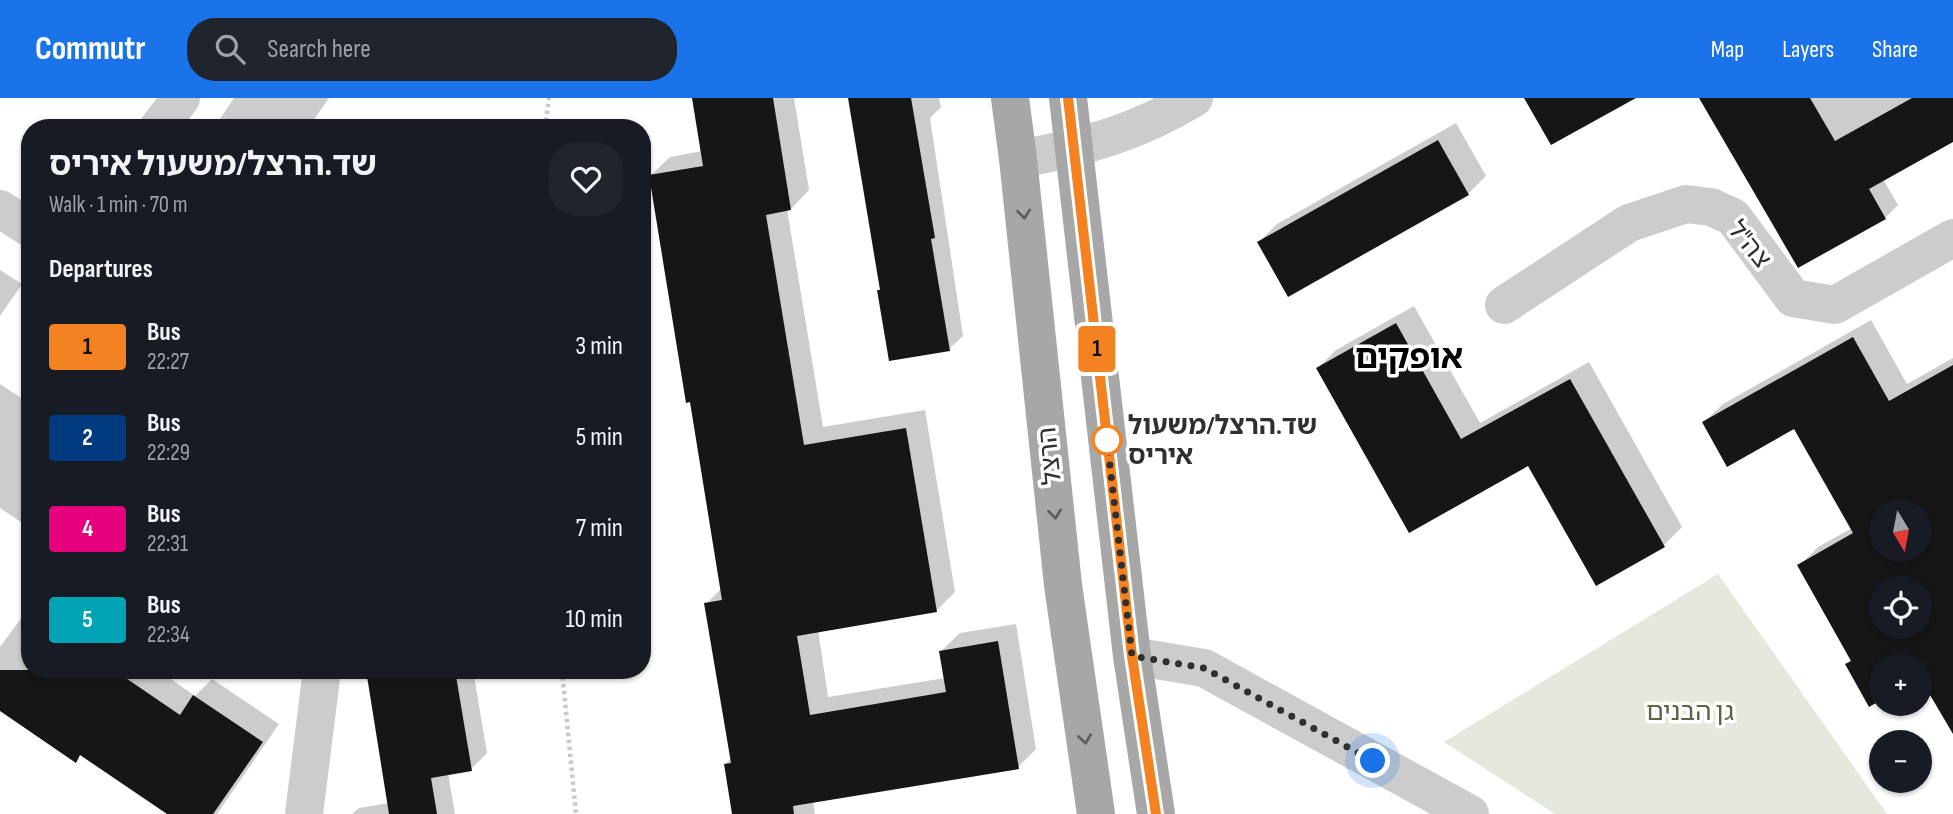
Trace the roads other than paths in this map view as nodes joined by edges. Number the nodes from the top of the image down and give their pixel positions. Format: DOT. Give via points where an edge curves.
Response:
graph roads {
  1 [pos="181,98"];
  2 [pos="1010,98"];
  3 [pos="1068,98"];
  4 [pos="1194,98"];
  5 [pos="165,119"];
  6 [pos="1074,149"];
  7 [pos="1018,159"];
  8 [pos="0,209"];
  9 [pos="21,222"];
  10 [pos="1953,238"];
  11 [pos="1504,305"];
  12 [pos="1132,656"];
  13 [pos="321,679"];
  14 [pos="304,814"];
  15 [pos="1096,814"];
  16 [pos="1156,814"];
  17 [pos="1470,814"];
  1 -- 5 [label="street"];
  2 -- 7 [label="main road, הרצל"];
  3 -- 6 [label="main road"];
  4 -- 6 [label="street" via="1127,132"];
  6 -- 7 [label="street"];
  6 -- 12 [label="main road"];
  7 -- 15 [label="main road, הרצל, one-way" via="1063,585"];
  8 -- 9 [label="street"];
  10 -- 11 [label="street, צה\"ל" via="1835,305 1793,299 1733,217 1710,207 1686,204 1629,223"];
  12 -- 16 [label="main road"];
  12 -- 17 [label="street" via="1204,668"];
  13 -- 14 [label="street"];
}
